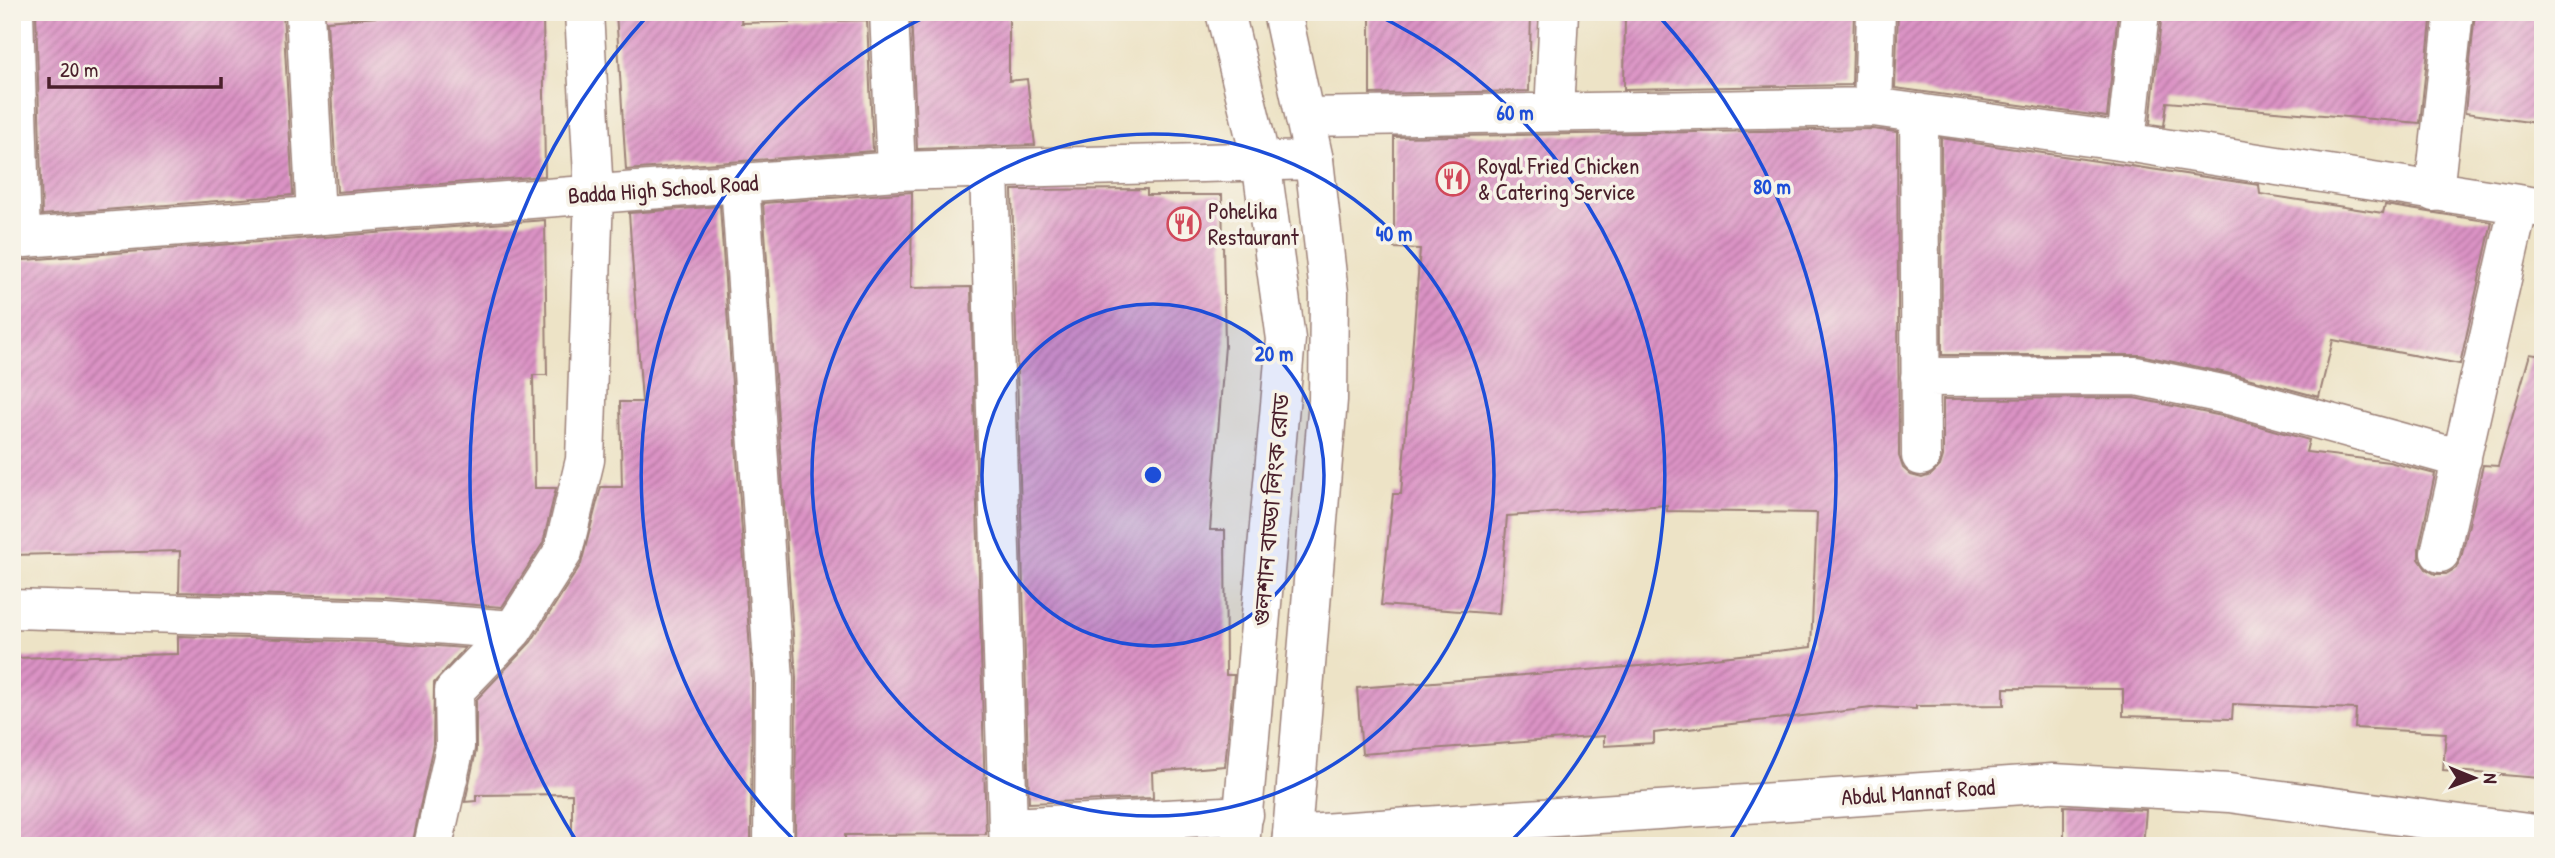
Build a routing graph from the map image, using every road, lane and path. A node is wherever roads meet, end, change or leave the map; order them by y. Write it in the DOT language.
graph roads {
  1 [pos="14,12"];
  2 [pos="305,12"];
  3 [pos="584,12"];
  4 [pos="889,12"];
  5 [pos="1225,12"];
  6 [pos="1282,12"];
  7 [pos="1559,12"];
  8 [pos="1877,12"];
  9 [pos="2140,12"];
  10 [pos="2454,12"];
  11 [pos="1873,107"];
  12 [pos="1554,112"];
  13 [pos="1919,113"];
  14 [pos="1305,117"];
  15 [pos="2126,142"];
  16 [pos="1314,160"];
  17 [pos="1261,161"];
  18 [pos="989,168"];
  19 [pos="896,171"];
  20 [pos="740,183"];
  21 [pos="2434,192"];
  22 [pos="594,194"];
  23 [pos="2531,206"];
  24 [pos="316,216"];
  25 [pos="17,238"];
  26 [pos="1920,377"];
  27 [pos="1921,456"];
  28 [pos="2462,459"];
  29 [pos="2440,553"];
  30 [pos="12,609"];
  31 [pos="513,630"];
  32 [pos="1242,830"];
  33 [pos="2543,835"];
  34 [pos="1009,836"];
  35 [pos="1291,840"];
  36 [pos="433,846"];
  37 [pos="773,846"];
  1 -- 25 [label="street"];
  2 -- 24 [label="street"];
  3 -- 22 [label="street"];
  4 -- 19 [label="street"];
  5 -- 17 [label="street, গুলশান বাড্ডা লিংক রোড"];
  6 -- 14 [label="street, গুলশান বাড্ডা লিংক রোড"];
  7 -- 12 [label="street"];
  8 -- 11 [label="street"];
  9 -- 15 [label="street"];
  10 -- 21 [label="street"];
  11 -- 12 [label="street"];
  11 -- 13 [label="street"];
  12 -- 14 [label="street"];
  13 -- 15 [label="street"];
  13 -- 26 [label="street"];
  14 -- 16 [label="street, গুলশান বাড্ডা লিংক রোড"];
  15 -- 21 [label="street"];
  16 -- 17 [label="street, Badda High School Road"];
  16 -- 35 [label="street, গুলশান বাড্ডা লিংক রোড"];
  17 -- 18 [label="street, Badda High School Road"];
  17 -- 32 [label="street, গুলশান বাড্ডা লিংক রোড"];
  18 -- 19 [label="street, Badda High School Road"];
  18 -- 34 [label="street"];
  19 -- 20 [label="street, Badda High School Road"];
  20 -- 22 [label="street, Badda High School Road"];
  20 -- 37 [label="street"];
  21 -- 23 [label="street"];
  22 -- 24 [label="street, Badda High School Road"];
  22 -- 31 [label="street"];
  23 -- 28 [label="street"];
  24 -- 25 [label="street, Badda High School Road"];
  26 -- 27 [label="street"];
  26 -- 28 [label="street"];
  28 -- 29 [label="street"];
  30 -- 31 [label="street"];
  31 -- 36 [label="street"];
  32 -- 34 [label="street"];
  33 -- 35 [label="street, Abdul Mannaf Road"];
}
